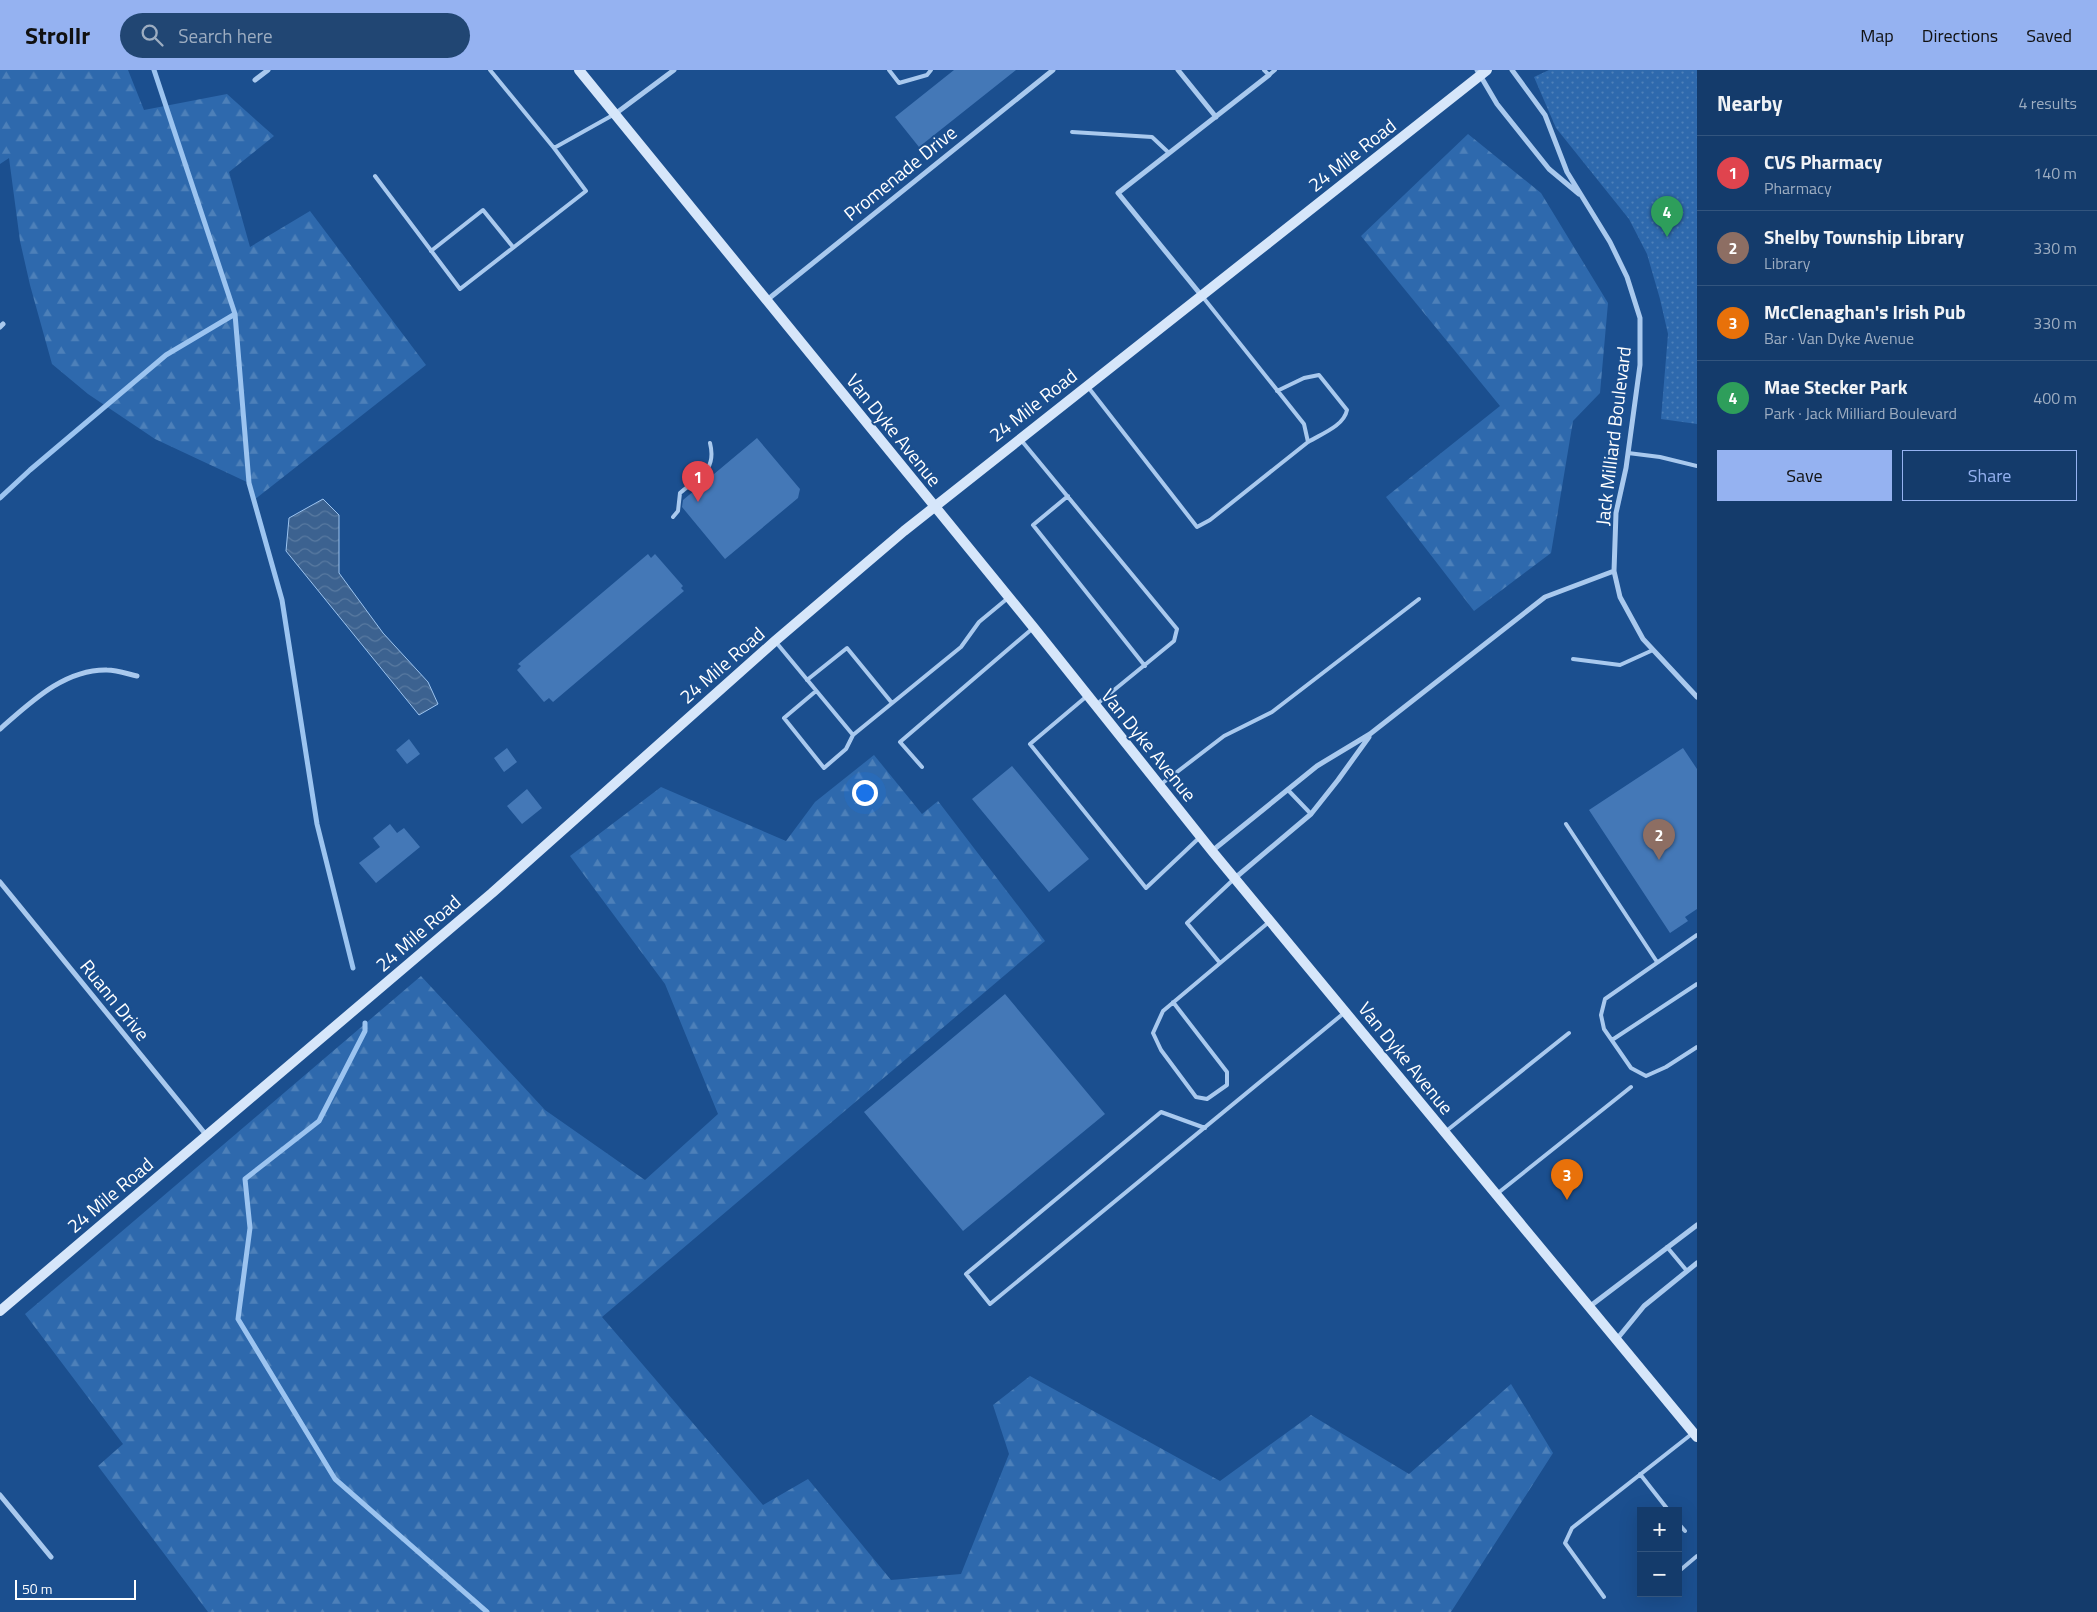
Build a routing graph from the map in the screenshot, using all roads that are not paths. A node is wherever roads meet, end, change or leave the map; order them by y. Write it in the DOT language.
graph roads {
  1 [pos="268,70"];
  2 [pos="490,70"];
  3 [pos="579,70"];
  4 [pos="674,70"];
  5 [pos="889,70"];
  6 [pos="932,70"];
  7 [pos="1053,70"];
  8 [pos="1178,70"];
  9 [pos="1264,70"];
  10 [pos="1275,70"];
  11 [pos="1512,70"];
  12 [pos="1481,72"];
  13 [pos="1269,75"];
  14 [pos="256,80"];
  15 [pos="615,114"];
  16 [pos="1216,117"];
  17 [pos="1072,132"];
  18 [pos="554,148"];
  19 [pos="1169,153"];
  20 [pos="375,176"];
  21 [pos="1583,198"];
  22 [pos="513,248"];
  23 [pos="431,251"];
  24 [pos="1201,295"];
  25 [pos="766,300"];
  26 [pos="1087,385"];
  27 [pos="1277,390"];
  28 [pos="1020,439"];
  29 [pos="1308,442"];
  30 [pos="710,443"];
  31 [pos="1628,453"];
  32 [pos="1697,466"];
  33 [pos="1068,496"];
  34 [pos="934,507"];
  35 [pos="673,517"];
  36 [pos="1614,571"];
  37 [pos="1008,597"];
  38 [pos="1419,599"];
  39 [pos="1034,628"];
  40 [pos="775,642"];
  41 [pos="1653,650"];
  42 [pos="1573,660"];
  43 [pos="1144,666"];
  44 [pos="137,676"];
  45 [pos="807,680"];
  46 [pos="816,691"];
  47 [pos="1087,696"];
  48 [pos="1697,697"];
  49 [pos="892,703"];
  50 [pos="1095,706"];
  51 [pos="0,729"];
  52 [pos="1370,734"];
  53 [pos="853,735"];
  54 [pos="922,767"];
  55 [pos="1160,786"];
  56 [pos="1288,790"];
  57 [pos="1311,814"];
  58 [pos="1566,824"];
  59 [pos="1201,837"];
  60 [pos="1212,851"];
  61 [pos="1235,878"];
  62 [pos="0,882"];
  63 [pos="1270,920"];
  64 [pos="1697,935"];
  65 [pos="1657,962"];
  66 [pos="1220,963"];
  67 [pos="1697,984"];
  68 [pos="1173,1002"];
  69 [pos="1346,1012"];
  70 [pos="1569,1033"];
  71 [pos="1612,1040"];
  72 [pos="1697,1046"];
  73 [pos="1631,1087"];
  74 [pos="1204,1128"];
  75 [pos="1444,1132"];
  76 [pos="208,1136"];
  77 [pos="1496,1194"];
  78 [pos="1697,1225"];
  79 [pos="1668,1247"];
  80 [pos="1697,1263"];
  81 [pos="1687,1271"];
  82 [pos="1589,1306"];
  83 [pos="0,1311"];
  84 [pos="1616,1340"];
  85 [pos="1696,1433"];
  86 [pos="1640,1474"];
  87 [pos="0,1495"];
  88 [pos="1666,1507"];
  89 [pos="1682,1528"];
  90 [pos="1685,1531"];
  91 [pos="1697,1556"];
  92 [pos="51,1557"];
  93 [pos="1682,1569"];
  94 [pos="1604,1597"];
  1 -- 14 [label="street"];
  2 -- 18 [label="lane"];
  3 -- 15 [label="street, Van Dyke Avenue"];
  4 -- 15 [label="street"];
  5 -- 6 [label="lane"];
  7 -- 25 [label="street, Promenade Drive"];
  8 -- 16 [label="street"];
  9 -- 13 [label="lane"];
  10 -- 13 [label="lane"];
  11 -- 21 [label="street, Jack Milliard Boulevard"];
  12 -- 21 [label="street, Jack Milliard Boulevard"];
  12 -- 24 [label="street, 24 Mile Road"];
  13 -- 16 [label="street"];
  15 -- 18 [label="lane"];
  15 -- 25 [label="street, Van Dyke Avenue"];
  16 -- 19 [label="street"];
  17 -- 19 [label="lane"];
  18 -- 22 [label="lane"];
  19 -- 24 [label="street"];
  20 -- 23 [label="lane"];
  21 -- 31 [label="street, Jack Milliard Boulevard"];
  22 -- 23 [label="lane"];
  22 -- 23 [label="lane"];
  24 -- 26 [label="street, 24 Mile Road"];
  24 -- 27 [label="lane"];
  25 -- 34 [label="street, Van Dyke Avenue"];
  26 -- 28 [label="street, 24 Mile Road"];
  26 -- 29 [label="lane"];
  27 -- 29 [label="lane"];
  27 -- 29 [label="lane"];
  28 -- 33 [label="lane"];
  28 -- 34 [label="street, 24 Mile Road"];
  30 -- 35 [label="lane"];
  31 -- 32 [label="lane"];
  31 -- 36 [label="street, Jack Milliard Boulevard"];
  33 -- 43 [label="lane"];
  33 -- 43 [label="lane"];
  34 -- 37 [label="street, Van Dyke Avenue"];
  34 -- 40 [label="street, 24 Mile Road"];
  36 -- 41 [label="street, Jack Milliard Boulevard"];
  36 -- 52 [label="street"];
  37 -- 39 [label="street, Van Dyke Avenue"];
  37 -- 49 [label="lane"];
  38 -- 55 [label="lane"];
  39 -- 47 [label="street, Van Dyke Avenue"];
  39 -- 54 [label="lane"];
  40 -- 45 [label="lane"];
  40 -- 76 [label="street, 24 Mile Road"];
  41 -- 42 [label="lane"];
  41 -- 48 [label="street, Jack Milliard Boulevard"];
  43 -- 50 [label="lane"];
  44 -- 51 [label="street"];
  45 -- 46 [label="lane"];
  45 -- 49 [label="lane"];
  46 -- 53 [label="lane"];
  46 -- 53 [label="lane"];
  47 -- 50 [label="street, Van Dyke Avenue"];
  47 -- 59 [label="lane"];
  49 -- 53 [label="lane"];
  50 -- 55 [label="street, Van Dyke Avenue"];
  52 -- 56 [label="street"];
  52 -- 57 [label="street"];
  55 -- 59 [label="street, Van Dyke Avenue"];
  56 -- 57 [label="lane"];
  56 -- 60 [label="street"];
  57 -- 61 [label="street"];
  58 -- 65 [label="lane"];
  59 -- 60 [label="street, Van Dyke Avenue"];
  60 -- 61 [label="street, Van Dyke Avenue"];
  61 -- 63 [label="street, Van Dyke Avenue"];
  61 -- 66 [label="lane"];
  62 -- 76 [label="street, Ruann Drive"];
  63 -- 66 [label="lane"];
  63 -- 69 [label="street, Van Dyke Avenue"];
  64 -- 65 [label="lane"];
  65 -- 71 [label="lane"];
  66 -- 68 [label="lane"];
  67 -- 71 [label="lane"];
  68 -- 68 [label="lane"];
  69 -- 74 [label="lane"];
  69 -- 75 [label="street, Van Dyke Avenue"];
  70 -- 75 [label="lane"];
  71 -- 72 [label="lane"];
  73 -- 77 [label="lane"];
  74 -- 74 [label="lane"];
  75 -- 77 [label="street, Van Dyke Avenue"];
  76 -- 83 [label="street, 24 Mile Road"];
  77 -- 82 [label="street, Van Dyke Avenue"];
  78 -- 79 [label="street"];
  79 -- 81 [label="lane"];
  79 -- 82 [label="street"];
  80 -- 81 [label="street"];
  81 -- 84 [label="street"];
  82 -- 84 [label="street, Van Dyke Avenue"];
  84 -- 85 [label="street, Van Dyke Avenue"];
  85 -- 86 [label="lane"];
  86 -- 88 [label="lane"];
  86 -- 94 [label="lane"];
  87 -- 92 [label="street"];
  89 -- 90 [label="lane"];
  91 -- 93 [label="lane"];
}
